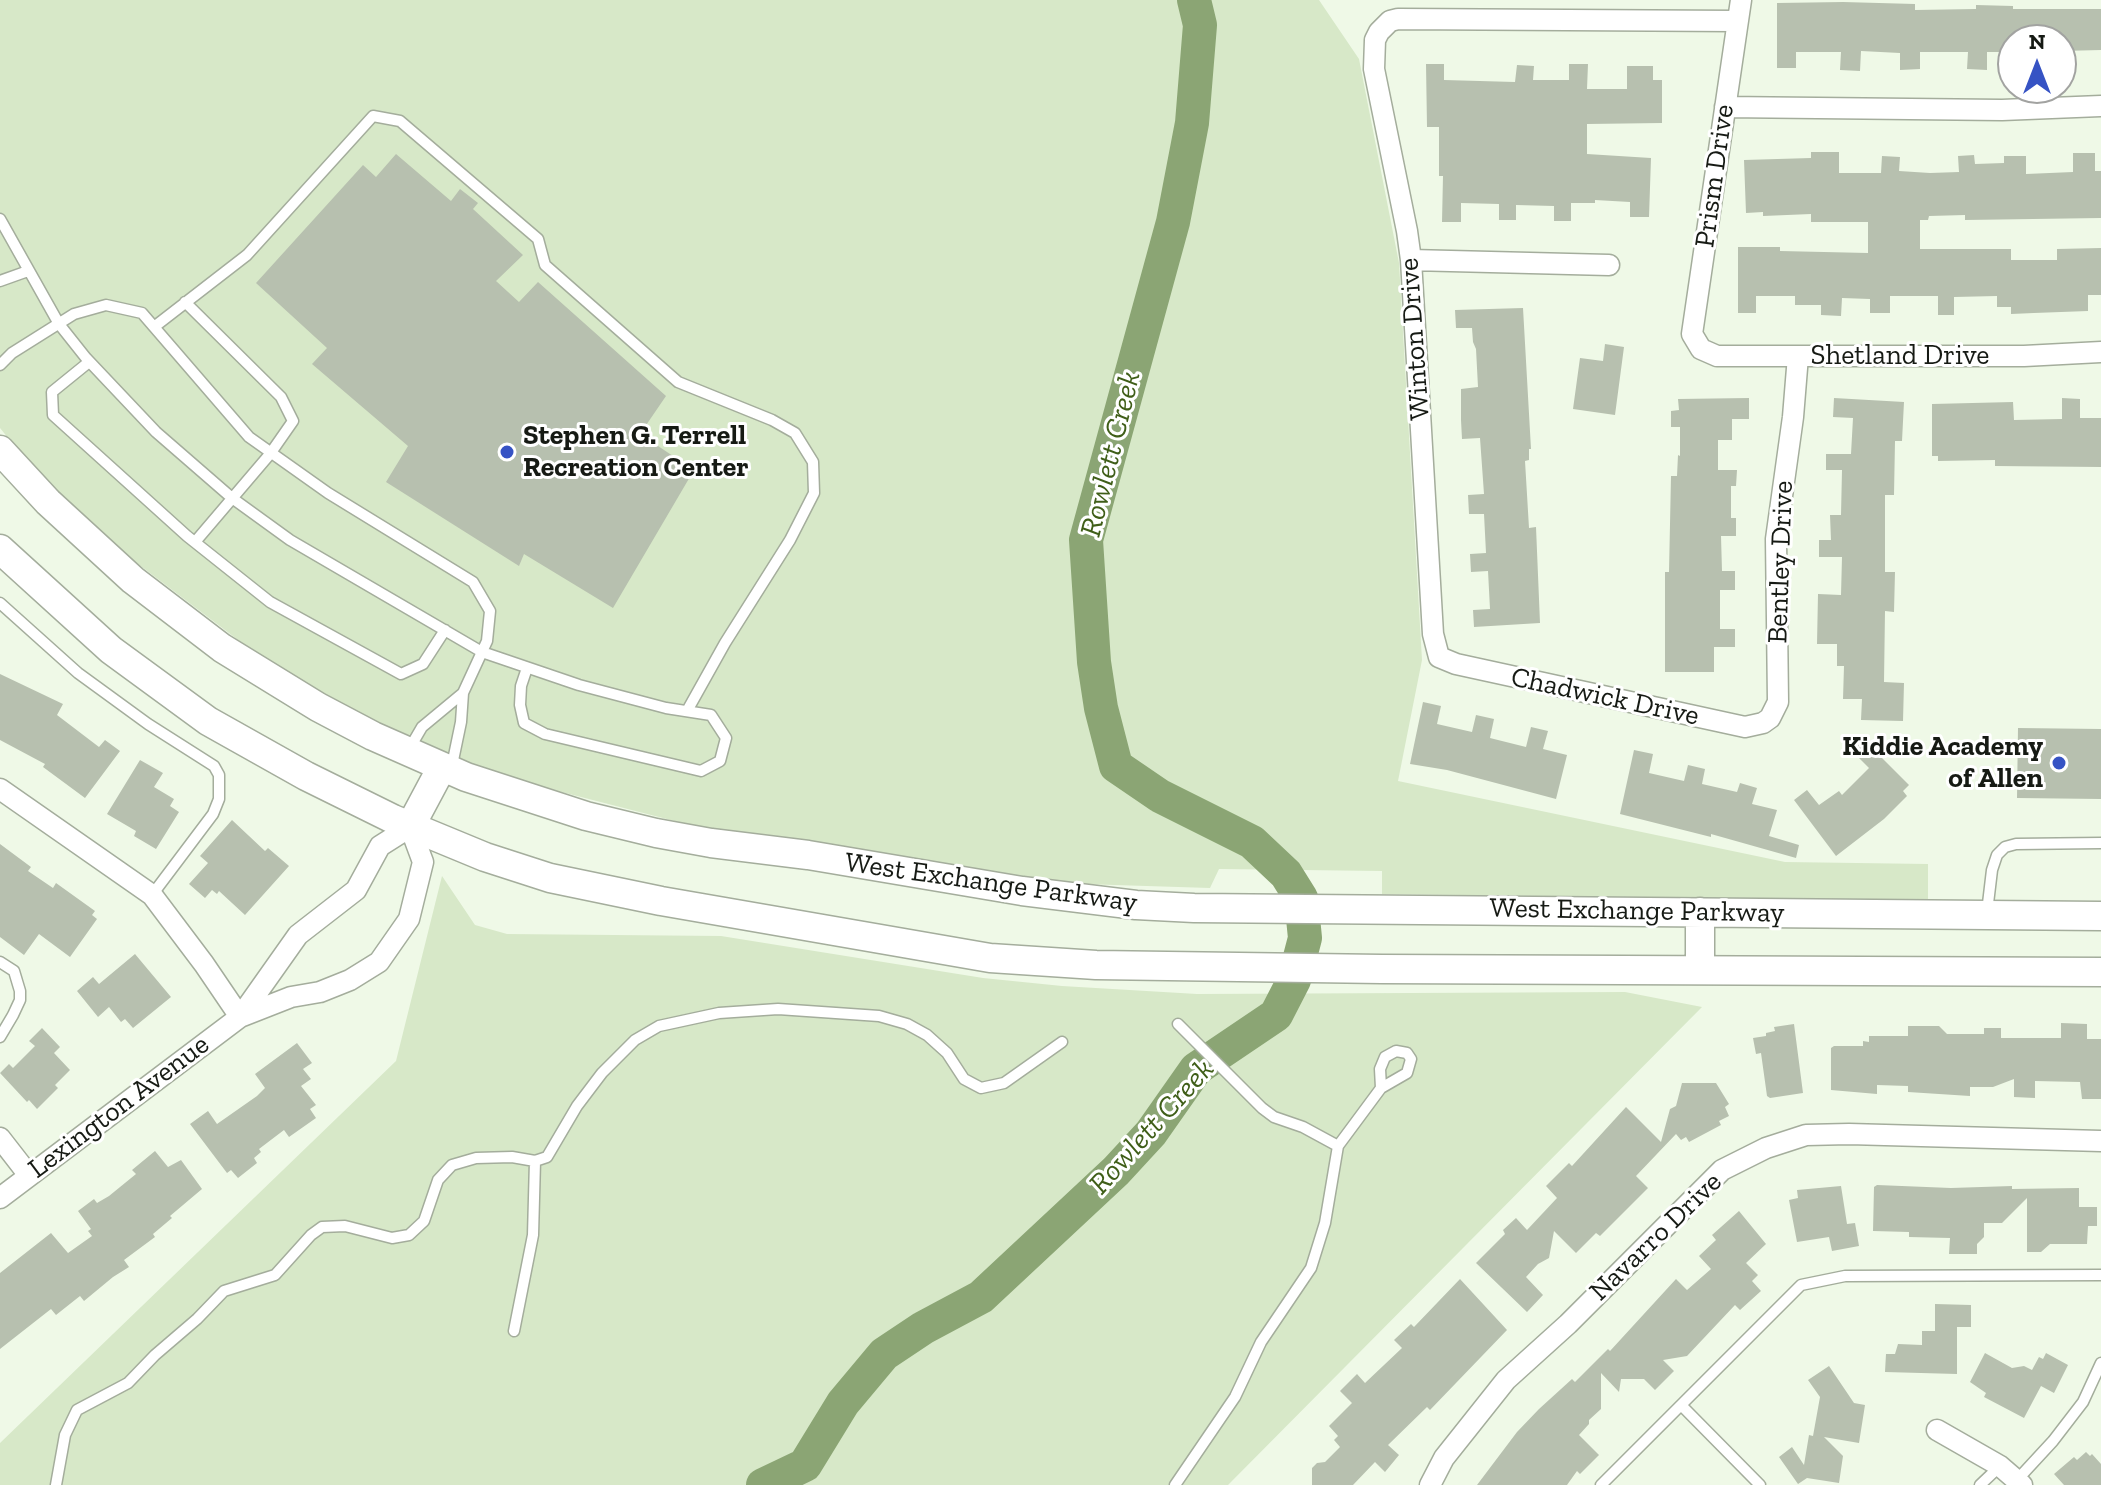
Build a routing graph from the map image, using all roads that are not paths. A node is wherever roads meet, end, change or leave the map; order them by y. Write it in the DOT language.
graph roads {
  1 [pos="1741,0"];
  2 [pos="1736,21"];
  3 [pos="2101,106"];
  4 [pos="1725,107"];
  5 [pos="0,219"];
  6 [pos="1411,260"];
  7 [pos="1609,265"];
  8 [pos="28,271"];
  9 [pos="0,281"];
  10 [pos="185,302"];
  11 [pos="59,324"];
  12 [pos="154,327"];
  13 [pos="1701,349"];
  14 [pos="2101,352"];
  15 [pos="1798,356"];
  16 [pos="89,362"];
  17 [pos="0,365"];
  18 [pos="0,450"];
  19 [pos="270,454"];
  20 [pos="232,498"];
  21 [pos="195,542"];
  22 [pos="0,549"];
  23 [pos="0,603"];
  24 [pos="445,630"];
  25 [pos="482,652"];
  26 [pos="1439,657"];
  27 [pos="527,668"];
  28 [pos="463,693"];
  29 [pos="687,711"];
  30 [pos="1770,718"];
  31 [pos="407,752"];
  32 [pos="446,769"];
  33 [pos="0,789"];
  34 [pos="410,827"];
  35 [pos="2101,843"];
  36 [pos="152,895"];
  37 [pos="1700,912"];
  38 [pos="1986,915"];
  39 [pos="2101,916"];
  40 [pos="0,962"];
  41 [pos="1700,969"];
  42 [pos="2101,972"];
  43 [pos="240,1017"];
  44 [pos="1178,1024"];
  45 [pos="0,1037"];
  46 [pos="1062,1042"];
  47 [pos="1381,1088"];
  48 [pos="0,1138"];
  49 [pos="2101,1141"];
  50 [pos="1338,1146"];
  51 [pos="535,1161"];
  52 [pos="28,1174"];
  53 [pos="0,1198"];
  54 [pos="2101,1275"];
  55 [pos="514,1331"];
  56 [pos="2101,1363"];
  57 [pos="1681,1405"];
  58 [pos="1937,1430"];
  59 [pos="2000,1466"];
  60 [pos="2020,1482"];
  61 [pos="56,1485"];
  62 [pos="1175,1485"];
  63 [pos="1430,1485"];
  64 [pos="1601,1485"];
  65 [pos="1760,1485"];
  66 [pos="1980,1485"];
  1 -- 2 [label="street, Prism Drive"];
  2 -- 4 [label="street, Prism Drive"];
  2 -- 6 [label="street, Winton Drive"];
  3 -- 4 [label="street"];
  4 -- 13 [label="street, Prism Drive"];
  5 -- 8 [label="lane"];
  6 -- 7 [label="street"];
  6 -- 26 [label="street, Winton Drive"];
  8 -- 9 [label="lane"];
  8 -- 11 [label="lane"];
  10 -- 12 [label="lane"];
  10 -- 19 [label="lane"];
  10 -- 29 [label="lane"];
  11 -- 12 [label="lane"];
  11 -- 16 [label="lane"];
  11 -- 17 [label="lane"];
  12 -- 19 [label="lane"];
  13 -- 15 [label="street, Shetland Drive"];
  14 -- 15 [label="street, Shetland Drive"];
  15 -- 30 [label="street, Bentley Drive"];
  16 -- 20 [label="lane"];
  16 -- 21 [label="lane"];
  18 -- 31 [label="main road, West Exchange Parkway"];
  19 -- 20 [label="lane"];
  19 -- 25 [label="lane"];
  20 -- 21 [label="lane"];
  20 -- 24 [label="lane"];
  21 -- 24 [label="lane"];
  22 -- 34 [label="main road, West Exchange Parkway"];
  23 -- 36 [label="lane"];
  24 -- 25 [label="lane"];
  25 -- 27 [label="lane"];
  25 -- 28 [label="lane"];
  26 -- 30 [label="street, Chadwick Drive"];
  27 -- 29 [label="lane"];
  27 -- 29 [label="lane"];
  28 -- 31 [label="lane"];
  28 -- 32 [label="lane"];
  31 -- 32 [label="main road, West Exchange Parkway"];
  32 -- 34 [label="main road"];
  32 -- 37 [label="main road, West Exchange Parkway"];
  33 -- 36 [label="street"];
  34 -- 41 [label="main road, West Exchange Parkway"];
  34 -- 43 [label="street, Lexington Avenue"];
  34 -- 43 [label="street, Lexington Avenue"];
  35 -- 38 [label="lane"];
  36 -- 43 [label="street"];
  37 -- 38 [label="main road, West Exchange Parkway"];
  37 -- 41 [label="main road"];
  38 -- 39 [label="main road, West Exchange Parkway"];
  40 -- 45 [label="lane"];
  41 -- 42 [label="main road, West Exchange Parkway"];
  43 -- 52 [label="street, Lexington Avenue"];
  44 -- 50 [label="lane"];
  46 -- 51 [label="lane"];
  47 -- 50 [label="lane"];
  48 -- 52 [label="street"];
  49 -- 63 [label="street, Navarro Drive"];
  50 -- 62 [label="lane"];
  51 -- 55 [label="lane"];
  51 -- 61 [label="lane"];
  52 -- 53 [label="street, Lexington Avenue"];
  54 -- 57 [label="lane"];
  56 -- 60 [label="lane"];
  57 -- 64 [label="lane"];
  57 -- 65 [label="lane"];
  58 -- 59 [label="street"];
  59 -- 60 [label="street"];
  59 -- 66 [label="lane"];
}
